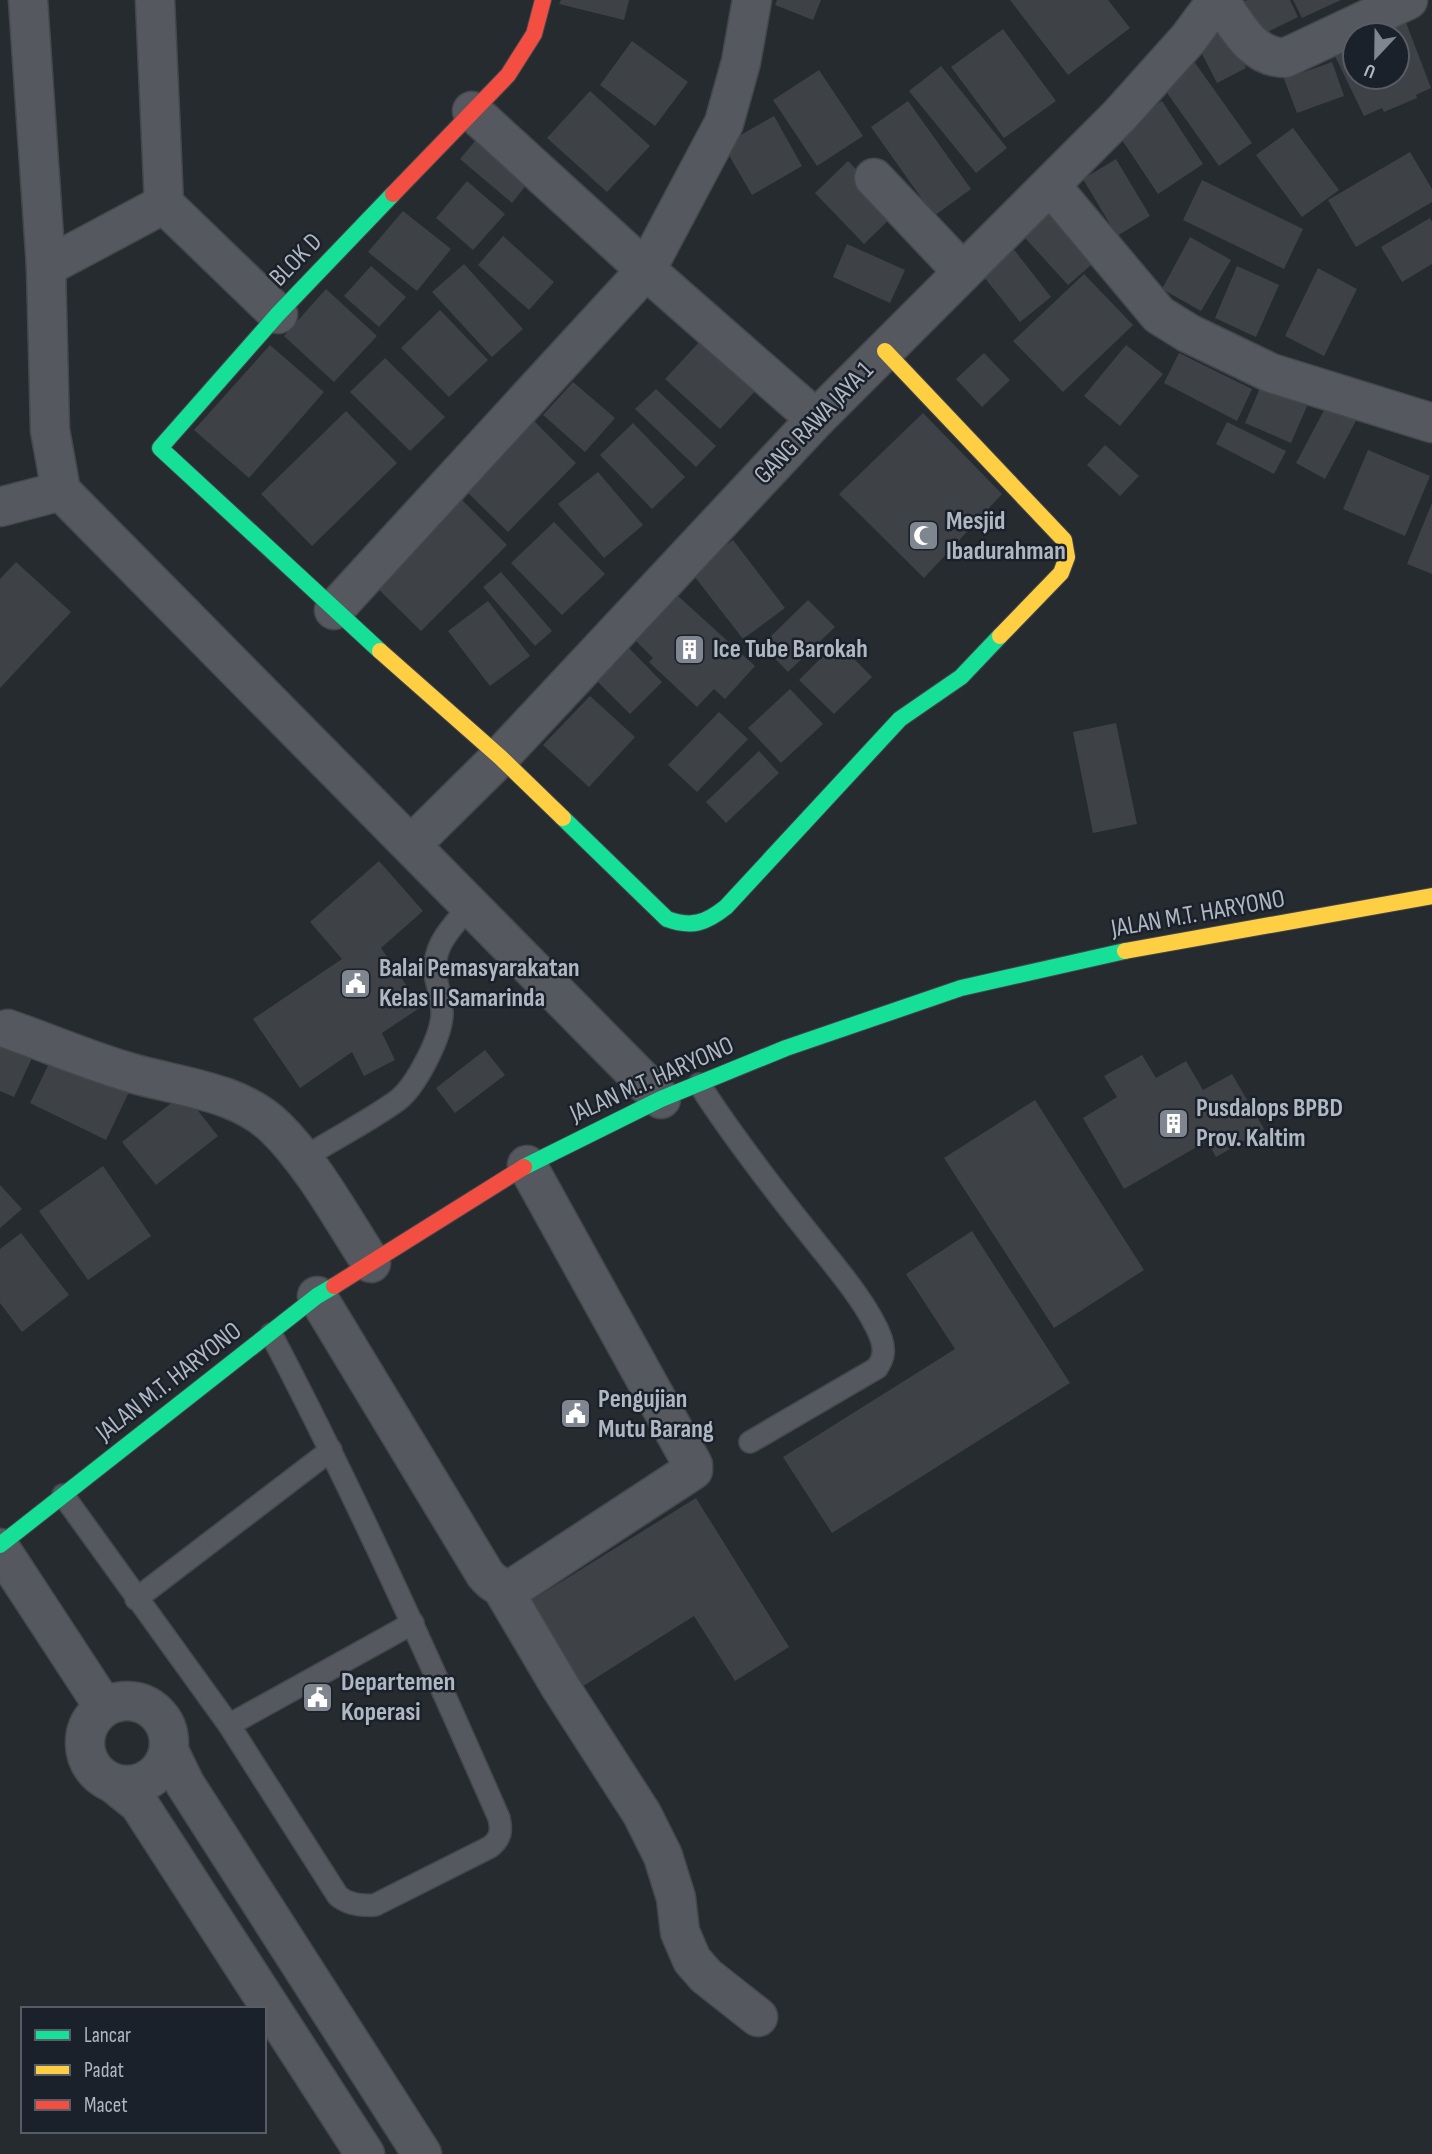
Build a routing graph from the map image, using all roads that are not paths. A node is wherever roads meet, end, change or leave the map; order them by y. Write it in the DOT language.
graph roads {
  1 [pos="28,0"];
  2 [pos="155,0"];
  3 [pos="542,0"];
  4 [pos="752,0"];
  5 [pos="1218,0"];
  6 [pos="1408,0"];
  7 [pos="472,111"];
  8 [pos="874,178"];
  9 [pos="1051,186"];
  10 [pos="164,204"];
  11 [pos="46,267"];
  12 [pos="646,270"];
  13 [pos="962,271"];
  14 [pos="278,314"];
  15 [pos="885,351"];
  16 [pos="816,419"];
  17 [pos="1432,423"];
  18 [pos="61,491"];
  19 [pos="0,507"];
  20 [pos="334,610"];
  21 [pos="499,757"];
  22 [pos="411,845"];
  23 [pos="1432,896"];
  24 [pos="470,906"];
  25 [pos="8,1029"];
  26 [pos="699,1084"];
  27 [pos="661,1099"];
  28 [pos="302,1158"];
  29 [pos="527,1165"];
  30 [pos="371,1263"];
  31 [pos="317,1296"];
  32 [pos="271,1334"];
  33 [pos="750,1443"];
  34 [pos="331,1450"];
  35 [pos="64,1495"];
  36 [pos="0,1547"];
  37 [pos="502,1587"];
  38 [pos="136,1599"];
  39 [pos="414,1623"];
  40 [pos="104,1707"];
  41 [pos="229,1725"];
  42 [pos="169,1751"];
  43 [pos="126,1794"];
  44 [pos="758,2017"];
  45 [pos="365,2154"];
  46 [pos="422,2154"];
  1 -- 11 [label="street"];
  2 -- 10 [label="street"];
  3 -- 7 [label="street, BLOK D"];
  4 -- 12 [label="street"];
  5 -- 6 [label="street"];
  5 -- 9 [label="street, GANG RAWA JAYA 1"];
  7 -- 12 [label="street"];
  7 -- 14 [label="street, BLOK D"];
  8 -- 13 [label="street"];
  9 -- 13 [label="street, GANG RAWA JAYA 1"];
  9 -- 17 [label="street"];
  10 -- 11 [label="street"];
  10 -- 14 [label="street"];
  11 -- 18 [label="street"];
  12 -- 16 [label="street"];
  12 -- 20 [label="street"];
  13 -- 15 [label="street, GANG RAWA JAYA 1"];
  14 -- 20 [label="street, BLOK D"];
  15 -- 16 [label="street, GANG RAWA JAYA 1"];
  15 -- 21 [label="street"];
  16 -- 21 [label="street, GANG RAWA JAYA 1"];
  18 -- 19 [label="street"];
  18 -- 22 [label="street"];
  20 -- 21 [label="street"];
  21 -- 22 [label="street, GANG RAWA JAYA 1"];
  22 -- 24 [label="street"];
  23 -- 26 [label="street, JALAN M.T. HARYONO"];
  24 -- 27 [label="street"];
  24 -- 28 [label="lane"];
  25 -- 28 [label="street"];
  26 -- 27 [label="street, JALAN M.T. HARYONO"];
  26 -- 33 [label="lane"];
  27 -- 29 [label="street, JALAN M.T. HARYONO"];
  28 -- 30 [label="street"];
  29 -- 30 [label="street, JALAN M.T. HARYONO"];
  29 -- 37 [label="street"];
  30 -- 31 [label="street, JALAN M.T. HARYONO"];
  31 -- 32 [label="street, JALAN M.T. HARYONO"];
  31 -- 37 [label="street"];
  32 -- 34 [label="lane"];
  32 -- 35 [label="street, JALAN M.T. HARYONO"];
  34 -- 38 [label="lane"];
  34 -- 39 [label="lane"];
  35 -- 36 [label="street, JALAN M.T. HARYONO"];
  35 -- 38 [label="lane"];
  36 -- 40 [label="street"];
  37 -- 44 [label="street"];
  38 -- 41 [label="lane"];
  39 -- 41 [label="lane"];
  39 -- 41 [label="lane"];
  40 -- 42 [label="street"];
  40 -- 43 [label="street"];
  42 -- 43 [label="street"];
  42 -- 46 [label="street"];
  43 -- 45 [label="street"];
}
